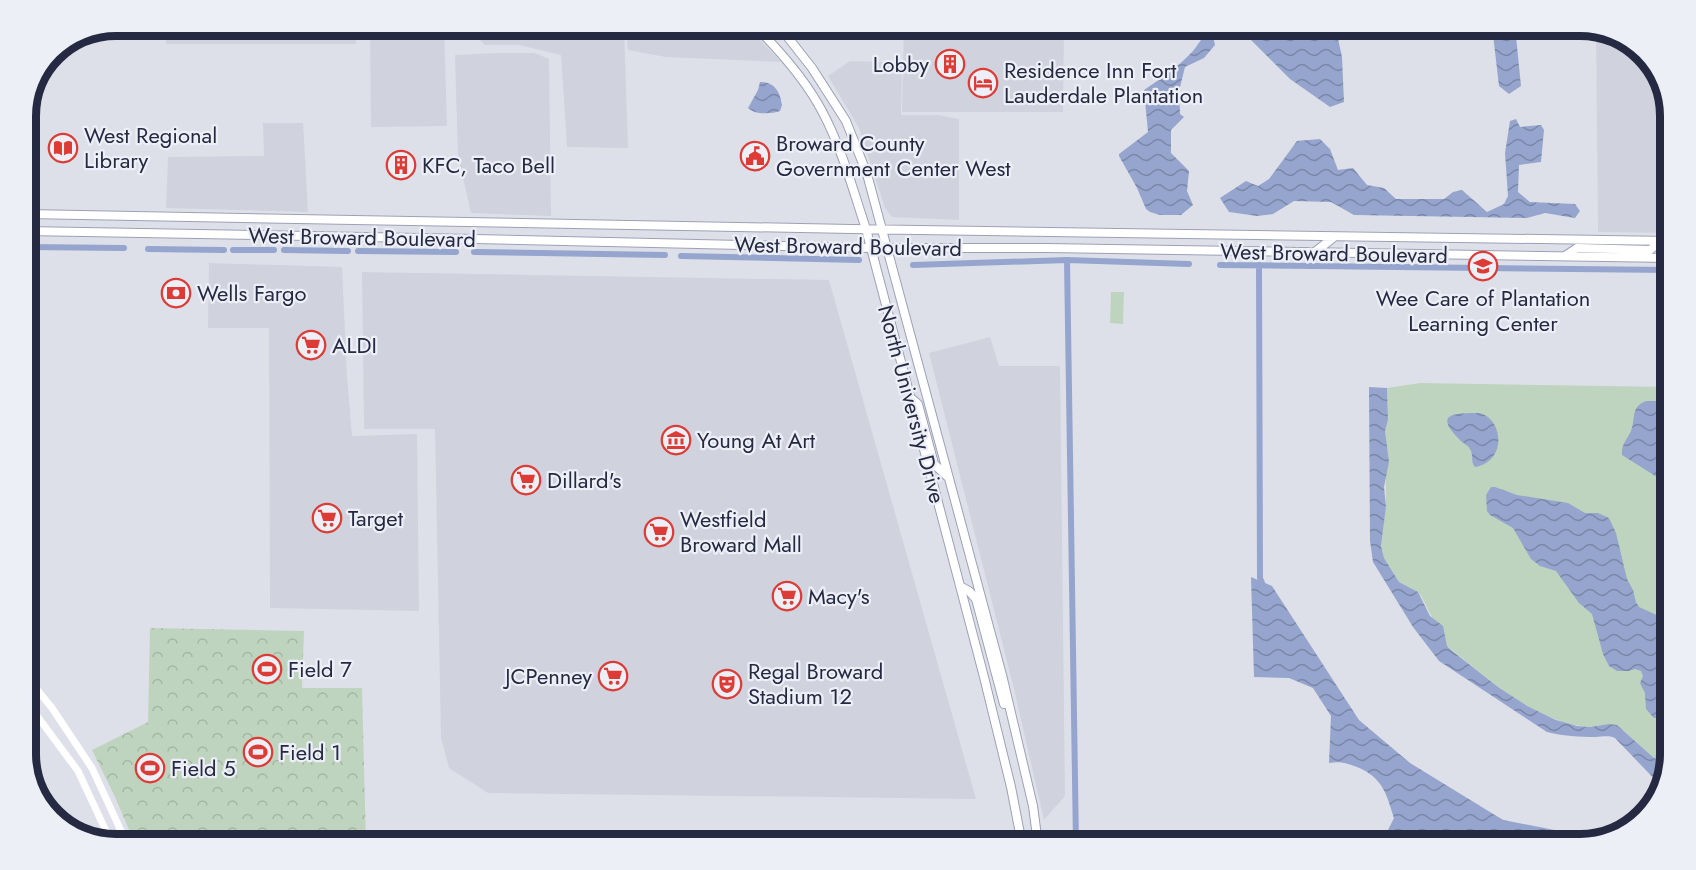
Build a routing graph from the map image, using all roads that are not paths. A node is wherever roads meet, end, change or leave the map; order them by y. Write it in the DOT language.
graph roads {
  1 [pos="765,36"];
  2 [pos="786,36"];
  3 [pos="36,214"];
  4 [pos="866,229"];
  5 [pos="882,230"];
  6 [pos="36,231"];
  7 [pos="1335,236"];
  8 [pos="1660,241"];
  9 [pos="1660,242"];
  10 [pos="871,248"];
  11 [pos="886,248"];
  12 [pos="1315,252"];
  13 [pos="1563,257"];
  14 [pos="1660,258"];
  15 [pos="909,397"];
  16 [pos="949,478"];
  17 [pos="960,586"];
  18 [pos="36,689"];
  19 [pos="36,714"];
  20 [pos="1011,715"];
  21 [pos="99,783"];
  22 [pos="86,789"];
  23 [pos="107,833"];
  24 [pos="122,834"];
  25 [pos="1020,834"];
  26 [pos="1037,834"];
  1 -- 4 [label="main road, North University Drive"];
  2 -- 5 [label="main road, North University Drive"];
  3 -- 4 [label="main road, West Broward Boulevard"];
  4 -- 5 [label="main road, West Broward Boulevard"];
  4 -- 10 [label="main road, North University Drive"];
  5 -- 7 [label="main road, West Broward Boulevard"];
  5 -- 11 [label="main road, North University Drive"];
  6 -- 10 [label="main road, West Broward Boulevard"];
  7 -- 8 [label="main road, West Broward Boulevard"];
  7 -- 12 [label="main road"];
  9 -- 13 [label="main road"];
  10 -- 11 [label="main road, West Broward Boulevard"];
  10 -- 15 [label="main road, North University Drive"];
  11 -- 12 [label="main road, West Broward Boulevard"];
  11 -- 16 [label="main road, North University Drive"];
  12 -- 13 [label="main road, West Broward Boulevard"];
  13 -- 14 [label="main road, West Broward Boulevard"];
  15 -- 16 [label="main road"];
  15 -- 17 [label="main road, North University Drive"];
  16 -- 20 [label="main road, North University Drive"];
  17 -- 20 [label="main road"];
  17 -- 25 [label="main road, North University Drive"];
  18 -- 21 [label="main road"];
  19 -- 22 [label="main road"];
  20 -- 26 [label="main road, North University Drive"];
  21 -- 22 [label="main road"];
  21 -- 24 [label="main road"];
  22 -- 23 [label="main road"];
}
